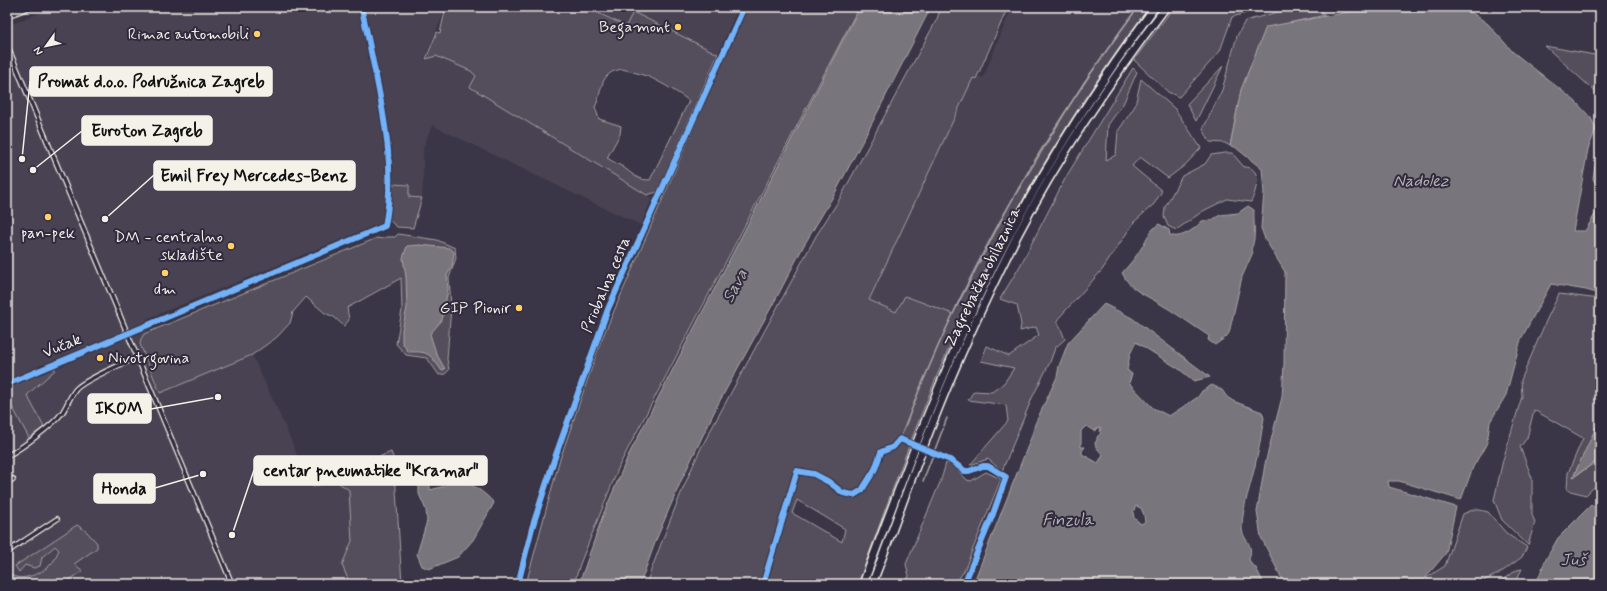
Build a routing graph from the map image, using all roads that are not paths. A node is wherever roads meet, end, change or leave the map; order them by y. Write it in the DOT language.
graph roads {
  1 [pos="10,7"];
  2 [pos="28,7"];
  3 [pos="361,7"];
  4 [pos="744,7"];
  5 [pos="1154,7"];
  6 [pos="1166,7"];
  7 [pos="7,8"];
  8 [pos="8,17"];
  9 [pos="7,45"];
  10 [pos="128,333"];
  11 [pos="138,356"];
  12 [pos="7,384"];
  13 [pos="7,456"];
  14 [pos="13,479"];
  15 [pos="7,483"];
  16 [pos="57,519"];
  17 [pos="7,552"];
  18 [pos="232,584"];
  19 [pos="518,584"];
  20 [pos="863,584"];
  21 [pos="872,584"];
  1 -- 7 [label="main road"];
  2 -- 8 [label="main road"];
  3 -- 10 [label="street, Vučak"];
  4 -- 19 [label="street, Priobalna cesta"];
  5 -- 20 [label="highway, Zagrebačka obilaznica"];
  6 -- 21 [label="highway, Zagrebačka obilaznica"];
  9 -- 10 [label="street"];
  10 -- 11 [label="street"];
  10 -- 12 [label="street, Vučak"];
  11 -- 13 [label="street"];
  11 -- 18 [label="street"];
  14 -- 15 [label="street"];
  16 -- 17 [label="street"];
}
